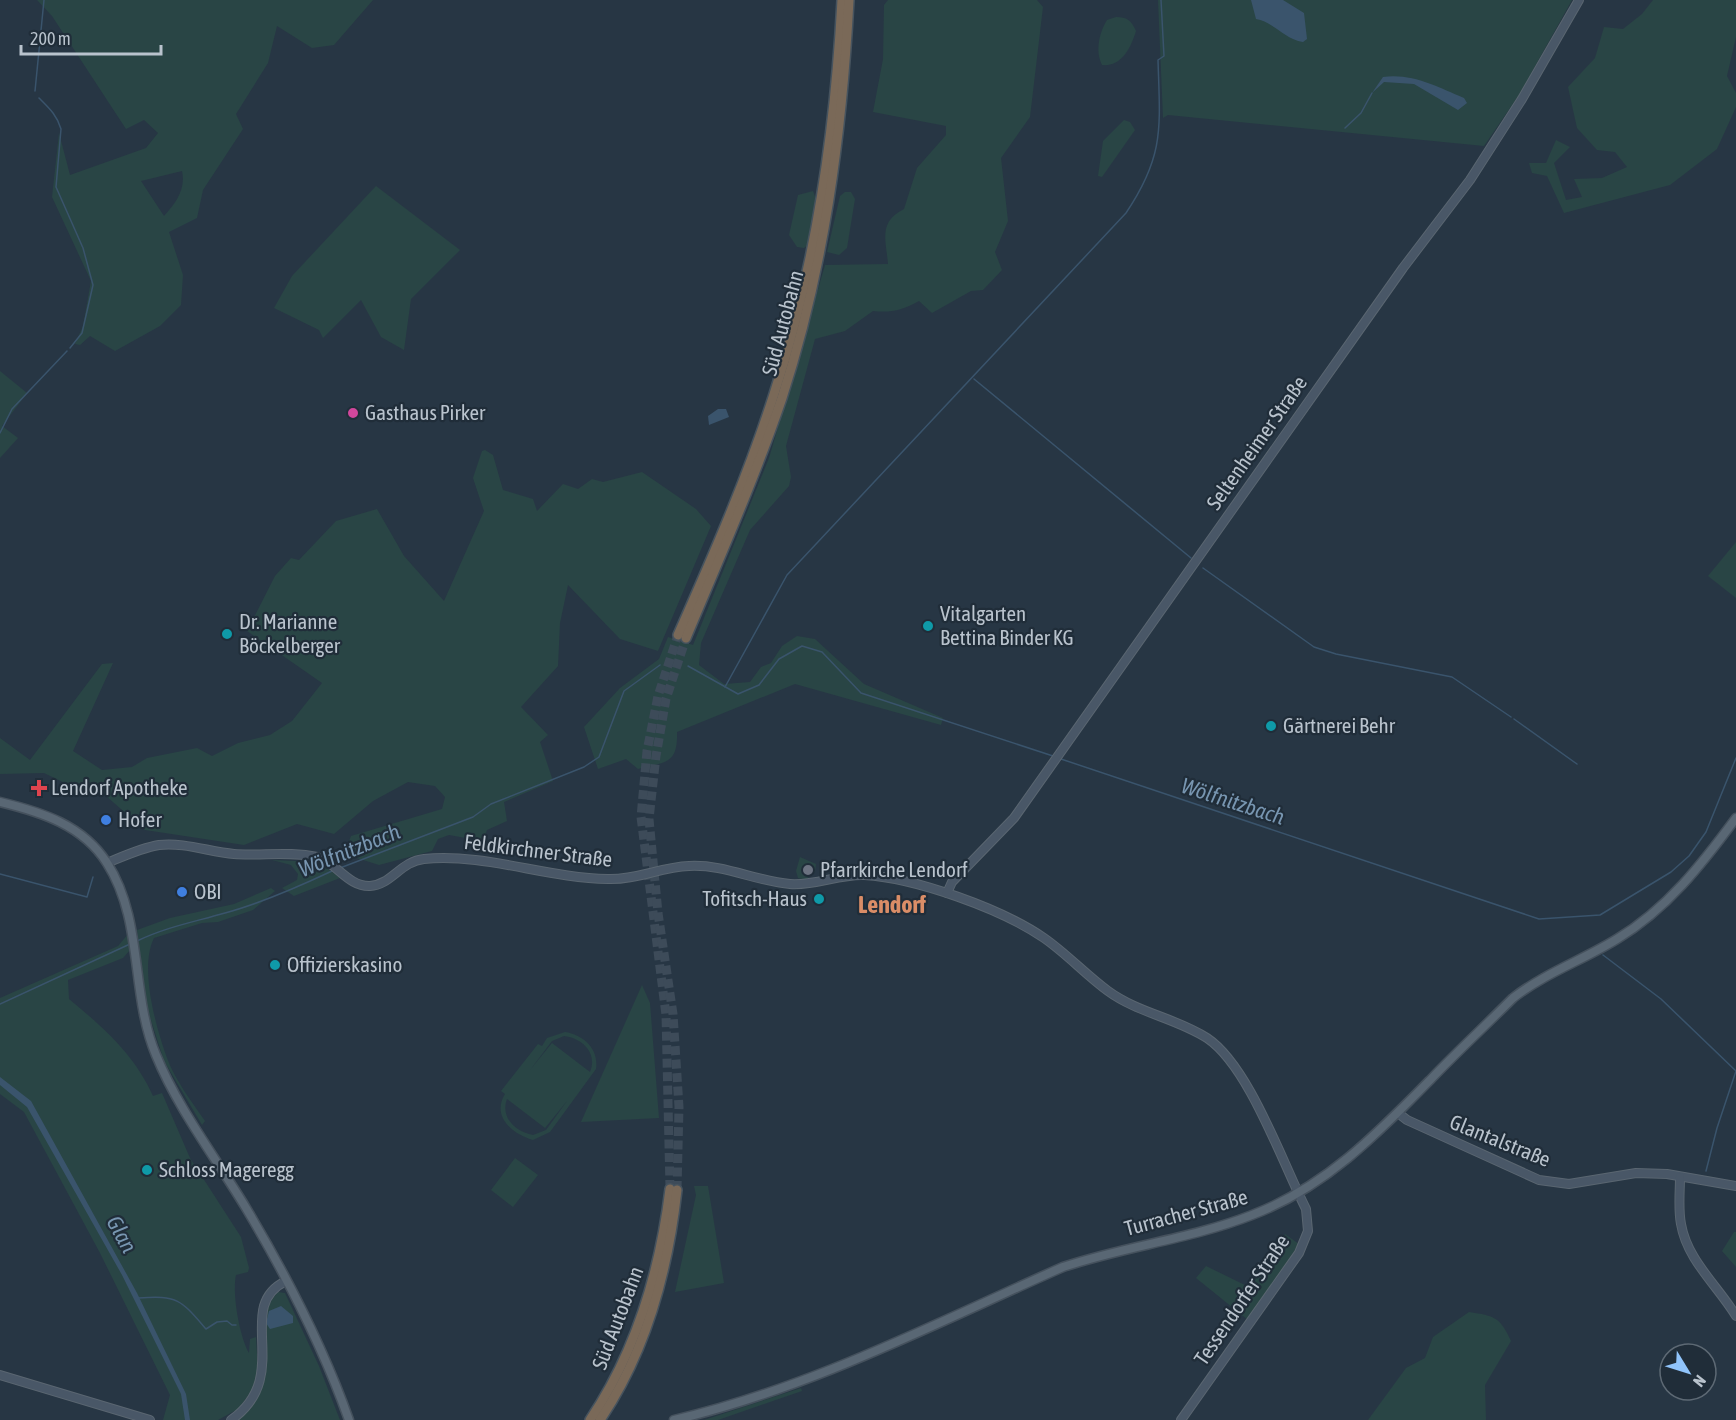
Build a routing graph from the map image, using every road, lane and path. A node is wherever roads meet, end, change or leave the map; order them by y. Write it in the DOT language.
graph roads {
  1 [pos="842,0"];
  2 [pos="849,0"];
  3 [pos="1579,0"];
  4 [pos="0,802"];
  5 [pos="1736,818"];
  6 [pos="107,863"];
  7 [pos="947,894"];
  8 [pos="1398,1113"];
  9 [pos="1680,1177"];
  10 [pos="1736,1185"];
  11 [pos="1298,1193"];
  12 [pos="286,1281"];
  13 [pos="1736,1316"];
  14 [pos="0,1376"];
  15 [pos="150,1420"];
  16 [pos="231,1420"];
  17 [pos="349,1420"];
  18 [pos="590,1420"];
  19 [pos="600,1420"];
  20 [pos="674,1420"];
  21 [pos="1181,1420"];
  1 -- 2 [label="highway, Süd Autobahn"];
  3 -- 7 [label="main road, Seltenheimer Straße"];
  4 -- 6 [label="main road"];
  5 -- 8 [label="main road, Turracher Straße"];
  6 -- 7 [label="main road, Feldkirchner Straße"];
  6 -- 12 [label="main road"];
  7 -- 11 [label="main road, Feldkirchner Straße"];
  8 -- 9 [label="main road, Glantalstraße"];
  8 -- 11 [label="main road, Turracher Straße"];
  9 -- 10 [label="main road, Glantalstraße"];
  9 -- 13 [label="main road"];
  11 -- 20 [label="main road, Turracher Straße"];
  11 -- 21 [label="main road, Tessendorfer Straße"];
  12 -- 16 [label="main road"];
  12 -- 17 [label="main road"];
  14 -- 15 [label="main road"];
  18 -- 19 [label="highway, Süd Autobahn"];
}
